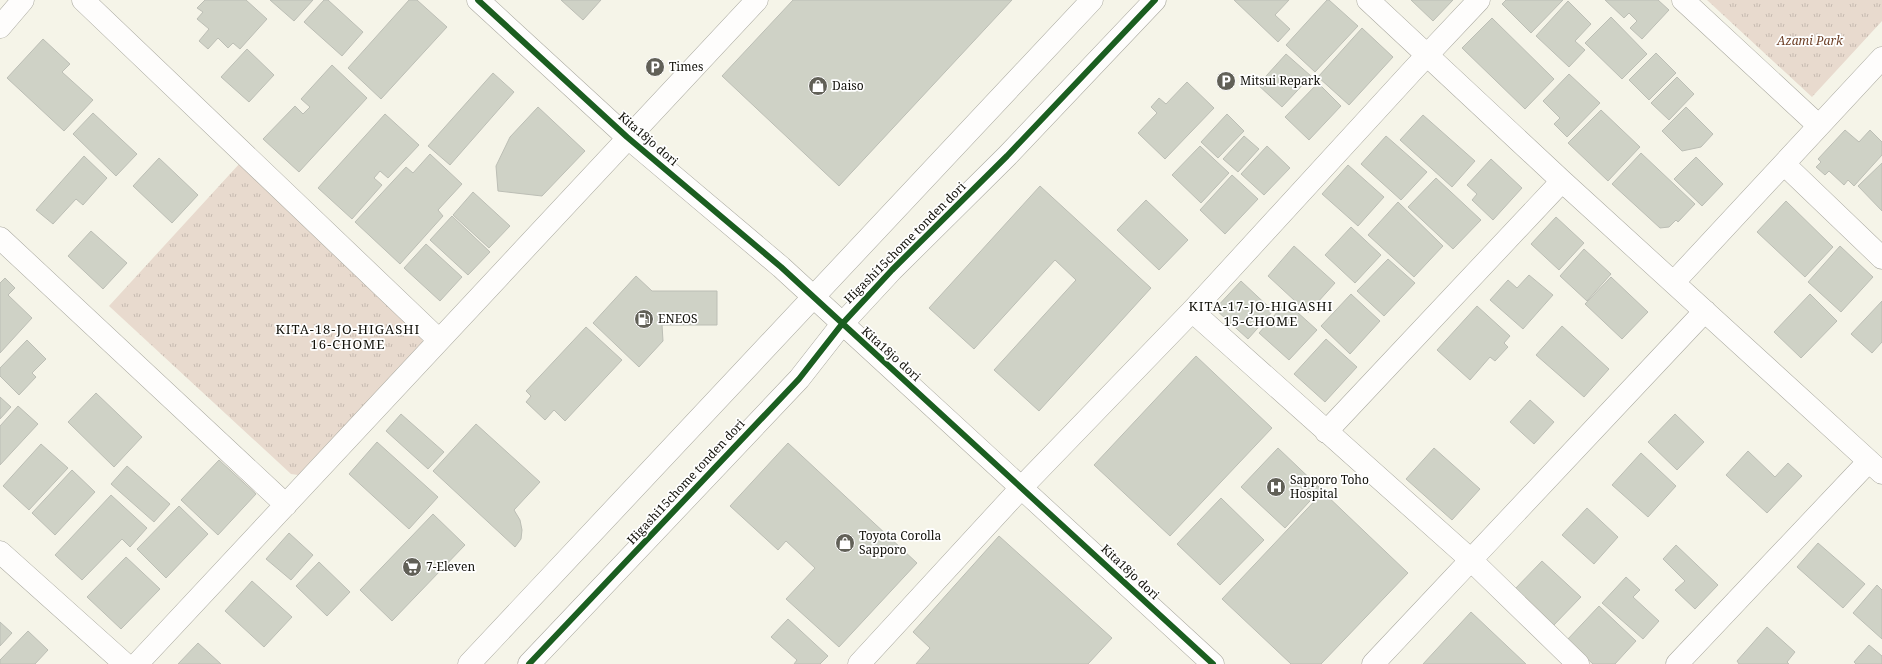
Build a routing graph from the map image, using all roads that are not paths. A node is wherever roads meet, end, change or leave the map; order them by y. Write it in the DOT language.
graph roads {
  1 [pos="23,0"];
  2 [pos="84,0"];
  3 [pos="478,0"];
  4 [pos="757,0"];
  5 [pos="1092,0"];
  6 [pos="1155,0"];
  7 [pos="1368,0"];
  8 [pos="1479,0"];
  9 [pos="1683,0"];
  10 [pos="0,27"];
  11 [pos="1426,55"];
  12 [pos="1882,58"];
  13 [pos="1819,126"];
  14 [pos="628,137"];
  15 [pos="1784,164"];
  16 [pos="1562,181"];
  17 [pos="0,238"];
  18 [pos="1882,258"];
  19 [pos="1674,282"];
  20 [pos="812,297"];
  21 [pos="1192,311"];
  22 [pos="1705,311"];
  23 [pos="842,324"];
  24 [pos="440,340"];
  25 [pos="1326,432"];
  26 [pos="1876,467"];
  27 [pos="1021,488"];
  28 [pos="286,505"];
  29 [pos="0,552"];
  30 [pos="1471,560"];
  31 [pos="871,660"];
  32 [pos="125,664"];
  33 [pos="137,664"];
  34 [pos="469,664"];
  35 [pos="528,664"];
  36 [pos="1213,664"];
  37 [pos="1373,664"];
  38 [pos="1578,664"];
  39 [pos="1677,664"];
  1 -- 10 [label="street"];
  2 -- 24 [label="street"];
  3 -- 14 [label="street, Kita18jo dori"];
  4 -- 14 [label="street"];
  5 -- 20 [label="street"];
  6 -- 23 [label="street, Higashi15chome tonden dori"];
  7 -- 11 [label="street"];
  8 -- 11 [label="street"];
  9 -- 13 [label="street"];
  11 -- 16 [label="street"];
  11 -- 21 [label="street"];
  12 -- 13 [label="street"];
  13 -- 15 [label="street"];
  14 -- 20 [label="street, Kita18jo dori"];
  14 -- 24 [label="street"];
  15 -- 18 [label="street"];
  15 -- 19 [label="street"];
  16 -- 19 [label="street"];
  16 -- 25 [label="street"];
  17 -- 28 [label="street"];
  19 -- 22 [label="street"];
  20 -- 23 [label="street, Kita18jo dori"];
  20 -- 34 [label="street"];
  21 -- 25 [label="street"];
  21 -- 27 [label="street"];
  22 -- 26 [label="street"];
  22 -- 30 [label="street"];
  23 -- 27 [label="street, Kita18jo dori"];
  23 -- 35 [label="street, Higashi15chome tonden dori"];
  24 -- 28 [label="street"];
  25 -- 30 [label="street"];
  26 -- 39 [label="street"];
  27 -- 31 [label="street"];
  27 -- 36 [label="street, Kita18jo dori"];
  28 -- 33 [label="street"];
  29 -- 32 [label="street"];
  30 -- 37 [label="street"];
  30 -- 38 [label="street"];
}
